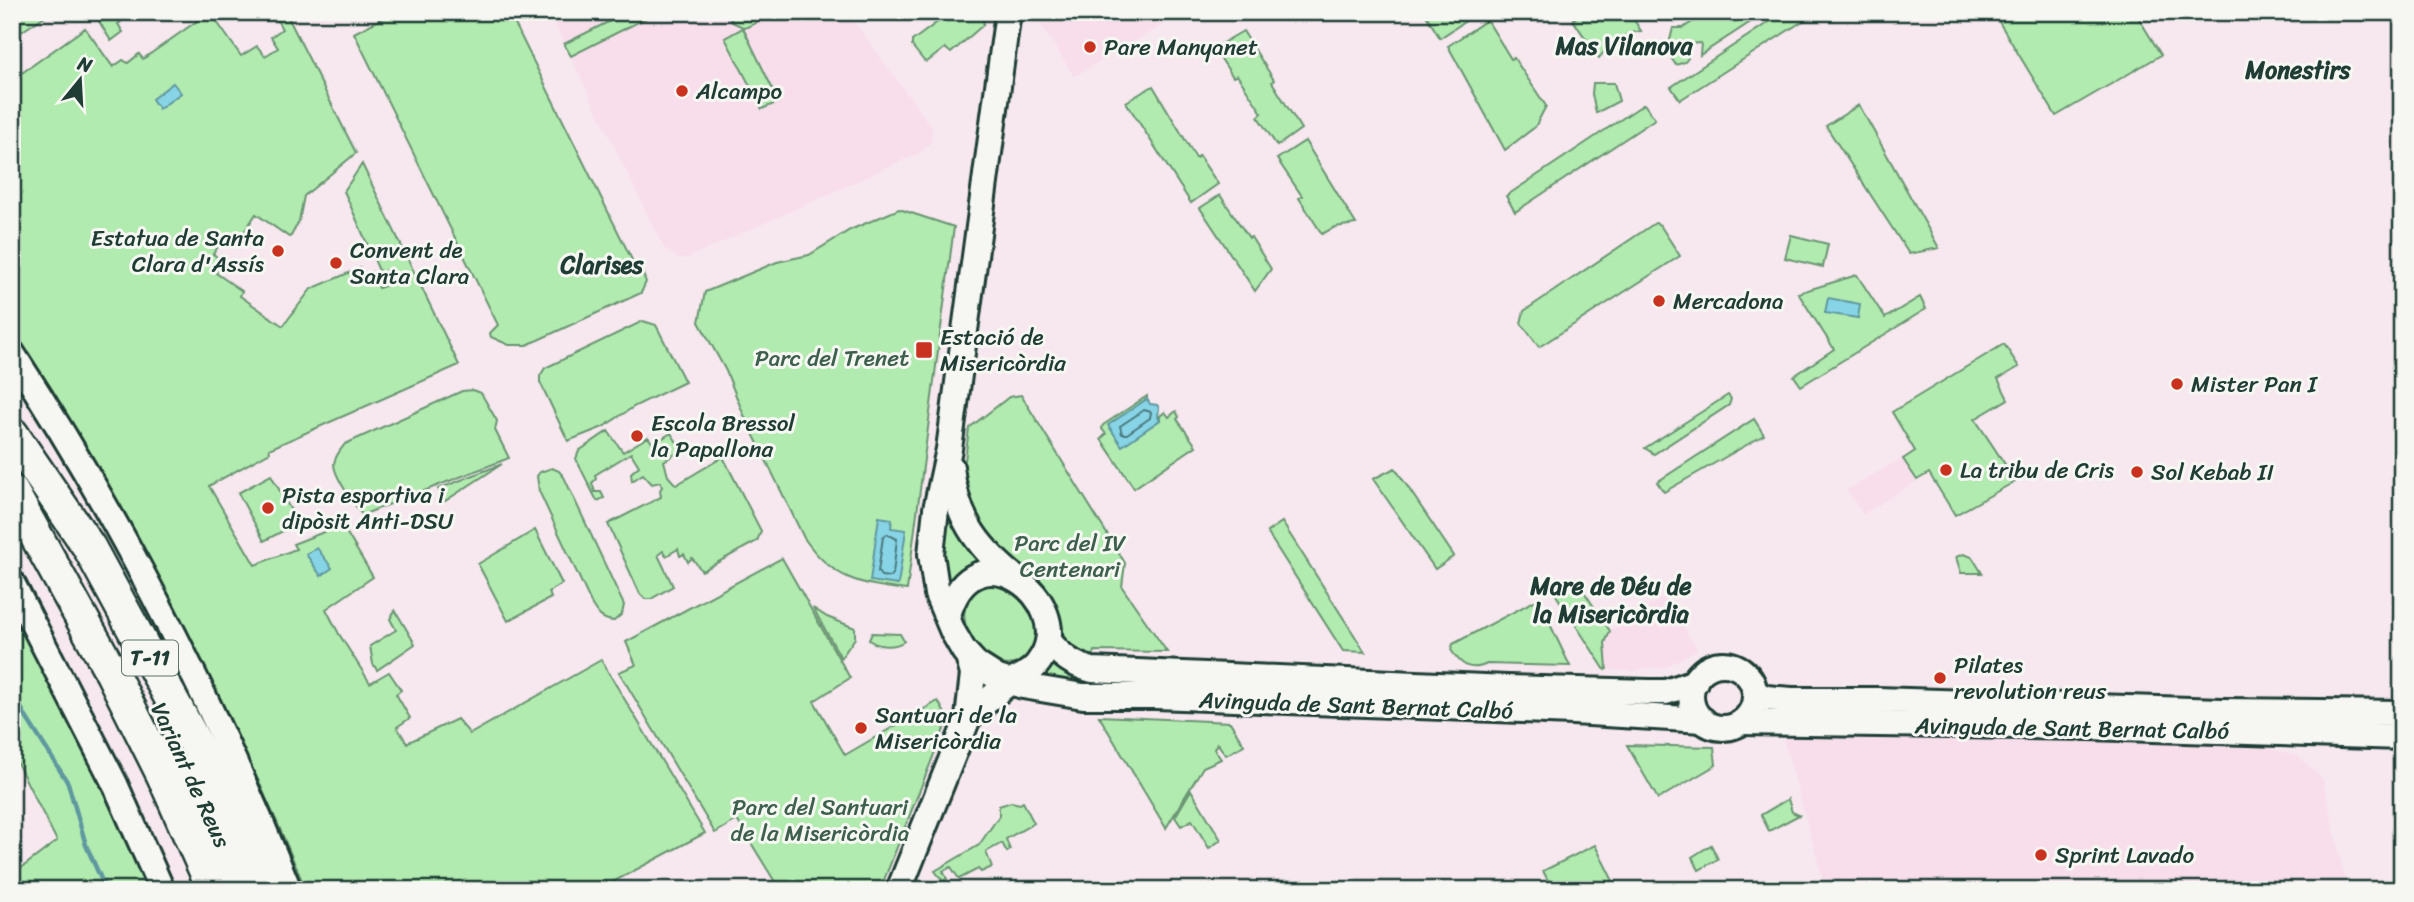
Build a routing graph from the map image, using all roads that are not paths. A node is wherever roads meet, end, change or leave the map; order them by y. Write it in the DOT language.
graph roads {
  1 [pos="1008,12"];
  2 [pos="12,353"];
  3 [pos="12,434"];
  4 [pos="12,443"];
  5 [pos="949,449"];
  6 [pos="12,492"];
  7 [pos="57,570"];
  8 [pos="1015,577"];
  9 [pos="12,583"];
  10 [pos="947,615"];
  11 [pos="1049,641"];
  12 [pos="968,656"];
  13 [pos="1011,682"];
  14 [pos="1695,682"];
  15 [pos="1755,693"];
  16 [pos="2402,713"];
  17 [pos="968,718"];
  18 [pos="1703,720"];
  19 [pos="1742,722"];
  20 [pos="2402,737"];
  21 [pos="162,890"];
  22 [pos="195,890"];
  23 [pos="214,890"];
  24 [pos="243,890"];
  25 [pos="275,890"];
  26 [pos="289,890"];
  27 [pos="898,890"];
  1 -- 5 [label="main road"];
  2 -- 26 [label="main road"];
  3 -- 25 [label="highway, T-11"];
  4 -- 24 [label="highway, Variant de Reus / T-11"];
  5 -- 8 [label="main road"];
  5 -- 10 [label="main road"];
  6 -- 7 [label="highway, Variant de Reus / T-11"];
  7 -- 22 [label="highway"];
  7 -- 23 [label="highway, Variant de Reus / T-11"];
  8 -- 10 [label="main road"];
  8 -- 11 [label="main road"];
  9 -- 21 [label="main road"];
  10 -- 12 [label="main road"];
  11 -- 13 [label="main road"];
  11 -- 14 [label="main road, Avinguda de Sant Bernat Calbó"];
  12 -- 13 [label="main road"];
  12 -- 17 [label="main road"];
  13 -- 17 [label="main road"];
  13 -- 18 [label="main road, Avinguda de Sant Bernat Calbó"];
  14 -- 15 [label="main road"];
  14 -- 18 [label="main road"];
  15 -- 16 [label="main road, Avinguda de Sant Bernat Calbó"];
  15 -- 19 [label="main road"];
  17 -- 27 [label="main road"];
  18 -- 19 [label="main road"];
  19 -- 20 [label="main road, Avinguda de Sant Bernat Calbó"];
}
